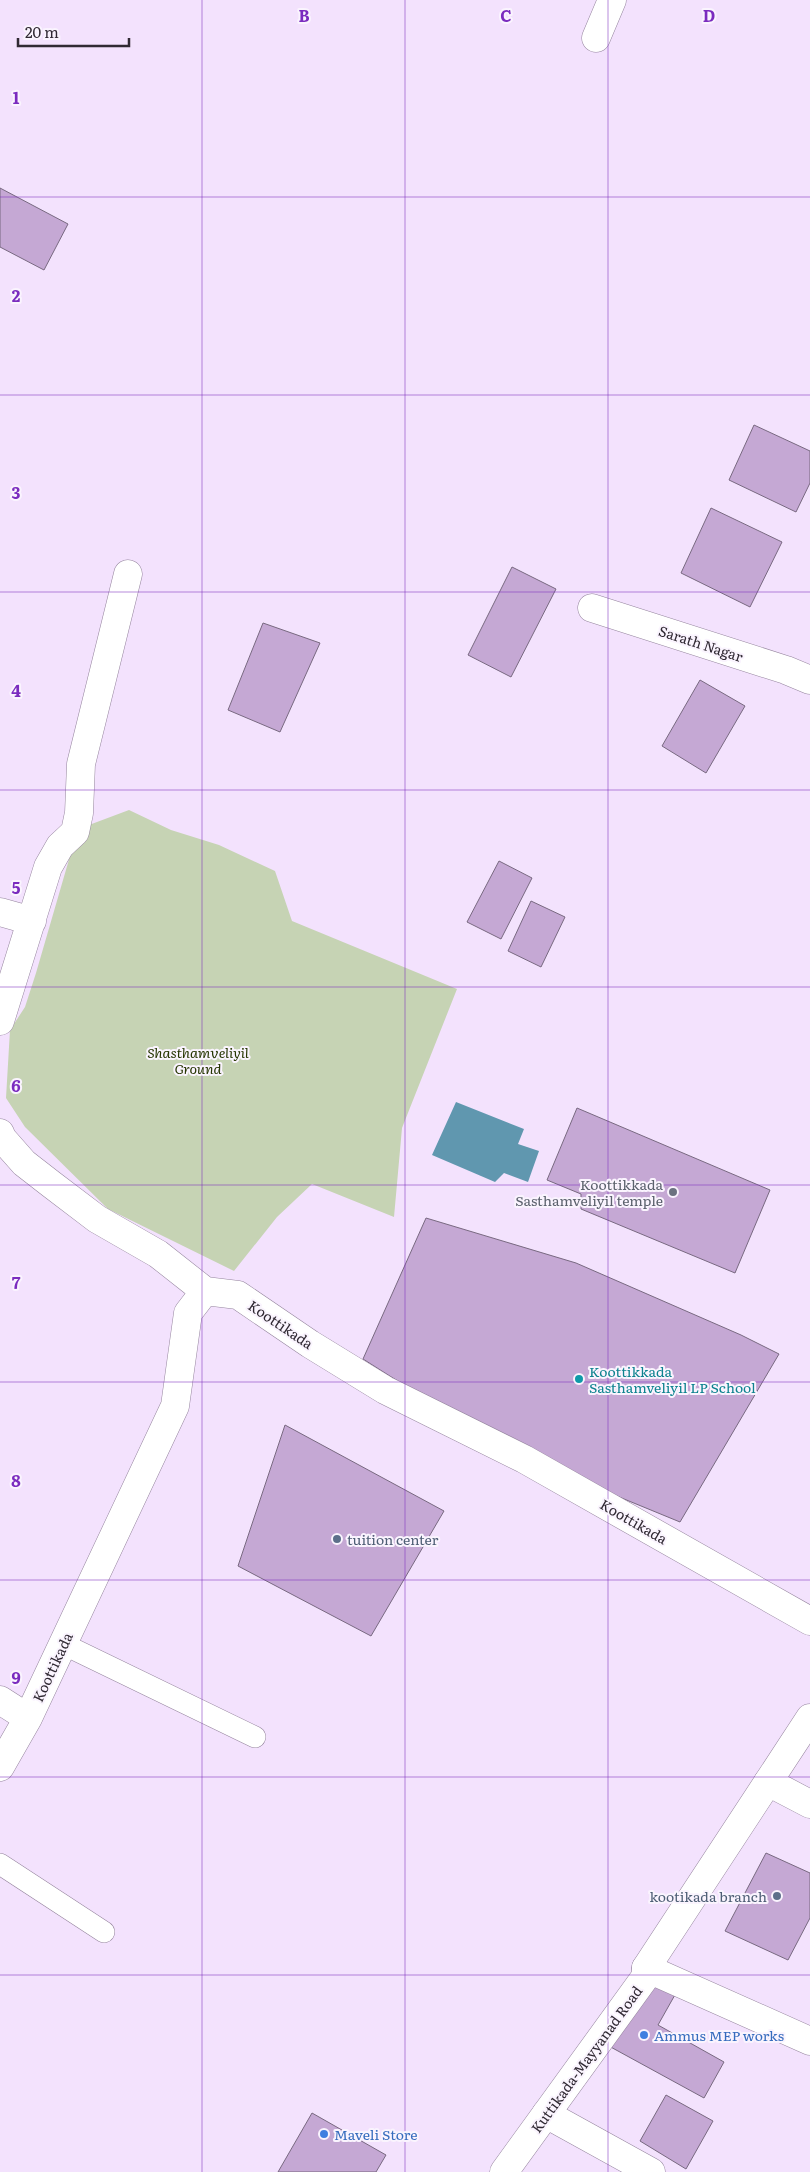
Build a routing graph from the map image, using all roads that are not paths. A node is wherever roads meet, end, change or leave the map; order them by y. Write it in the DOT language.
graph roads {
  1 [pos="612,0"];
  2 [pos="596,38"];
  3 [pos="128,574"];
  4 [pos="592,608"];
  5 [pos="810,680"];
  6 [pos="0,912"];
  7 [pos="32,922"];
  8 [pos="0,1021"];
  9 [pos="0,1133"];
  10 [pos="205,1291"];
  11 [pos="810,1621"];
  12 [pos="63,1644"];
  13 [pos="0,1700"];
  14 [pos="28,1718"];
  15 [pos="810,1718"];
  16 [pos="255,1737"];
  17 [pos="0,1766"];
  18 [pos="768,1782"];
  19 [pos="810,1804"];
  20 [pos="0,1864"];
  21 [pos="104,1932"];
  22 [pos="646,1968"];
  23 [pos="810,2041"];
  24 [pos="546,2114"];
  25 [pos="504,2172"];
  26 [pos="652,2172"];
  1 -- 2 [label="street"];
  3 -- 7 [label="street"];
  4 -- 5 [label="street, Sarath Nagar"];
  6 -- 7 [label="street"];
  7 -- 8 [label="street"];
  9 -- 10 [label="street"];
  10 -- 11 [label="street, Koottikada"];
  10 -- 12 [label="street, Koottikada"];
  12 -- 14 [label="street, Koottikada"];
  12 -- 16 [label="lane"];
  13 -- 14 [label="street"];
  14 -- 17 [label="street, Koottikada"];
  15 -- 18 [label="street, Kuttikada-Mayyanad Road"];
  18 -- 19 [label="street"];
  18 -- 22 [label="street, Kuttikada-Mayyanad Road"];
  20 -- 21 [label="lane"];
  22 -- 23 [label="street"];
  22 -- 24 [label="street, Kuttikada-Mayyanad Road"];
  24 -- 25 [label="street, Kuttikada-Mayyanad Road"];
  24 -- 26 [label="street"];
}
